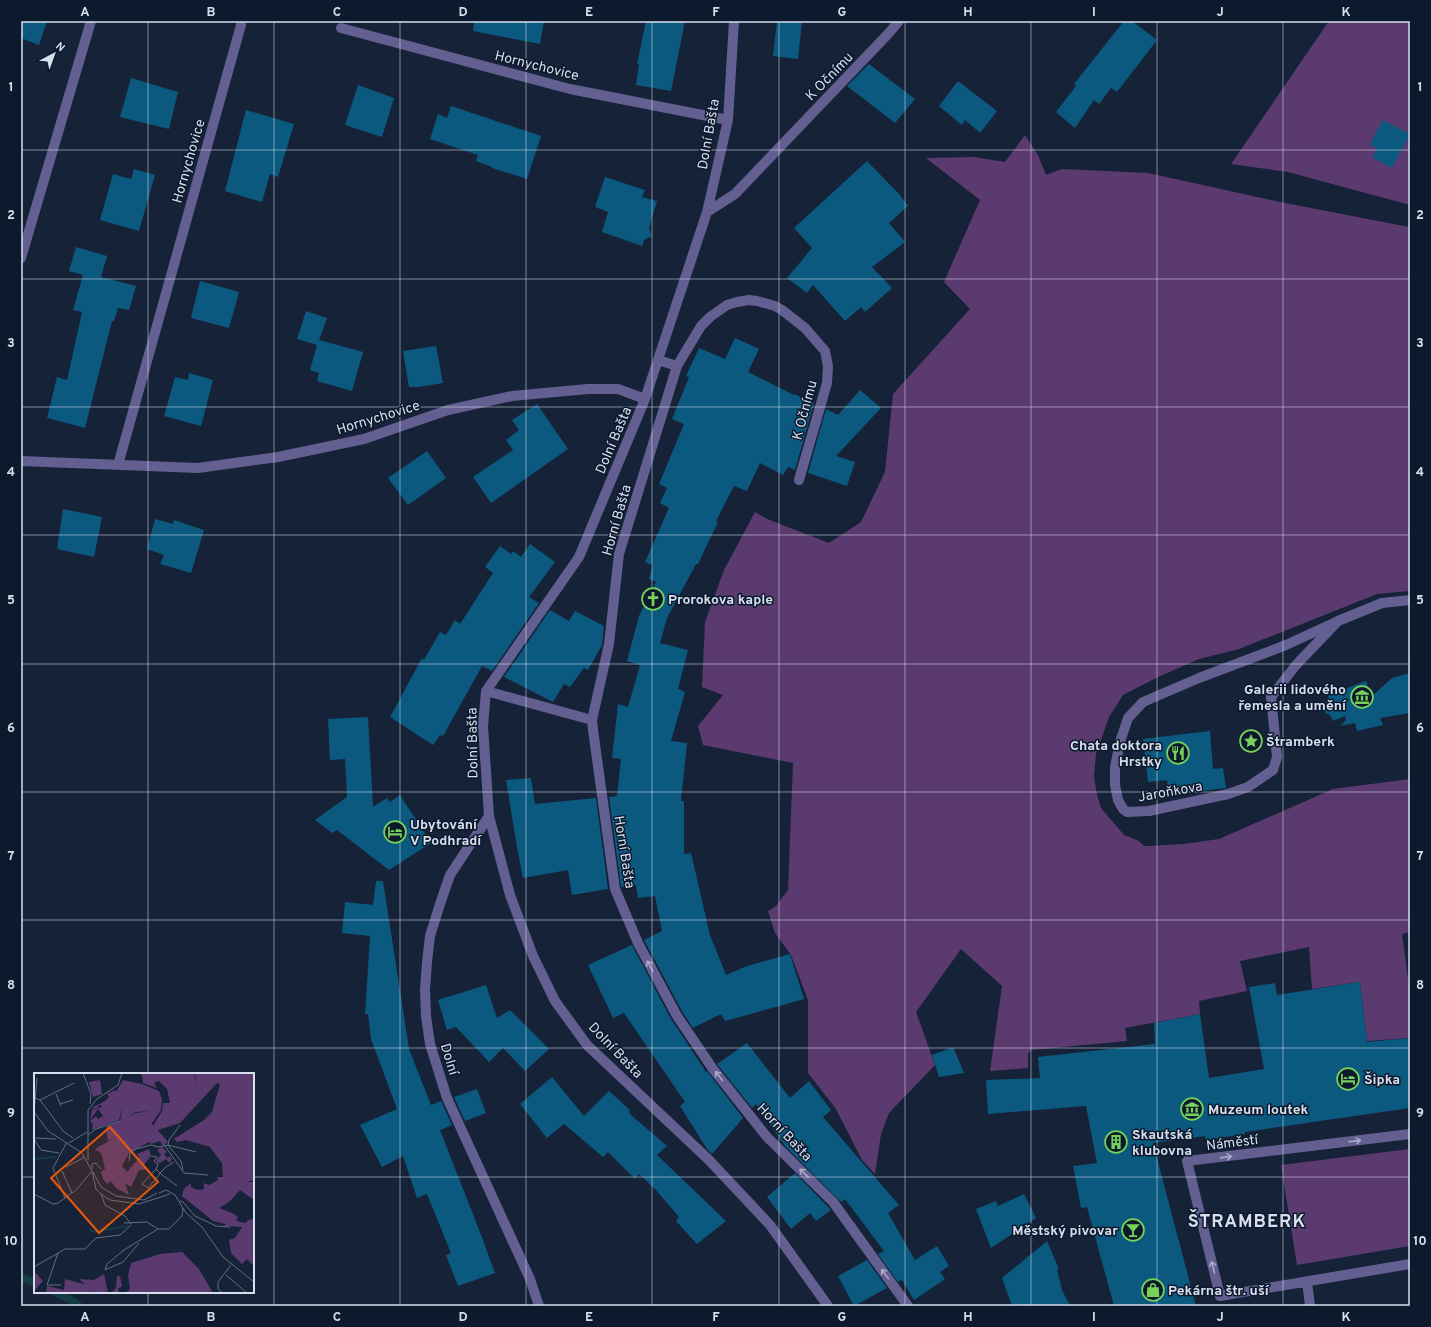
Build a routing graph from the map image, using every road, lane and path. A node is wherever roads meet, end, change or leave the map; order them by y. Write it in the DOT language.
graph roads {
  1 [pos="91,21"];
  2 [pos="734,21"];
  3 [pos="899,21"];
  4 [pos="241,25"];
  5 [pos="341,28"];
  6 [pos="728,120"];
  7 [pos="707,212"];
  8 [pos="21,258"];
  9 [pos="658,360"];
  10 [pos="677,366"];
  11 [pos="645,399"];
  12 [pos="21,461"];
  13 [pos="118,465"];
  14 [pos="799,480"];
  15 [pos="1410,600"];
  16 [pos="1338,621"];
  17 [pos="486,691"];
  18 [pos="592,720"];
  19 [pos="489,816"];
  20 [pos="1410,1134"];
  21 [pos="1410,1264"];
  22 [pos="1307,1281"];
  23 [pos="539,1306"];
  24 [pos="828,1306"];
  25 [pos="908,1306"];
  26 [pos="1310,1306"];
  1 -- 8 [label="street"];
  2 -- 6 [label="street, Dolní Bašta"];
  3 -- 7 [label="street, K Očnímu"];
  4 -- 13 [label="street, Hornychovice"];
  5 -- 6 [label="street, Hornychovice"];
  6 -- 7 [label="street, Dolní Bašta"];
  7 -- 9 [label="street, Dolní Bašta"];
  9 -- 10 [label="street"];
  9 -- 11 [label="street, Dolní Bašta"];
  10 -- 14 [label="street, K Očnímu"];
  10 -- 18 [label="street, Horní Bašta"];
  11 -- 13 [label="street, Hornychovice"];
  11 -- 17 [label="street, Dolní Bašta"];
  12 -- 13 [label="street, Hornychovice"];
  15 -- 16 [label="street, Jaroňkova"];
  16 -- 16 [label="street, Jaroňkova"];
  17 -- 18 [label="street"];
  17 -- 19 [label="street, Dolní Bašta"];
  25 -- 18 [label="street, Horní Bašta, one-way"];
  19 -- 23 [label="street, Dolní"];
  19 -- 24 [label="street, Dolní Bašta"];
  22 -- 20 [label="street, Náměstí, one-way"];
  21 -- 22 [label="street, Náměstí"];
  22 -- 26 [label="street"];
}
